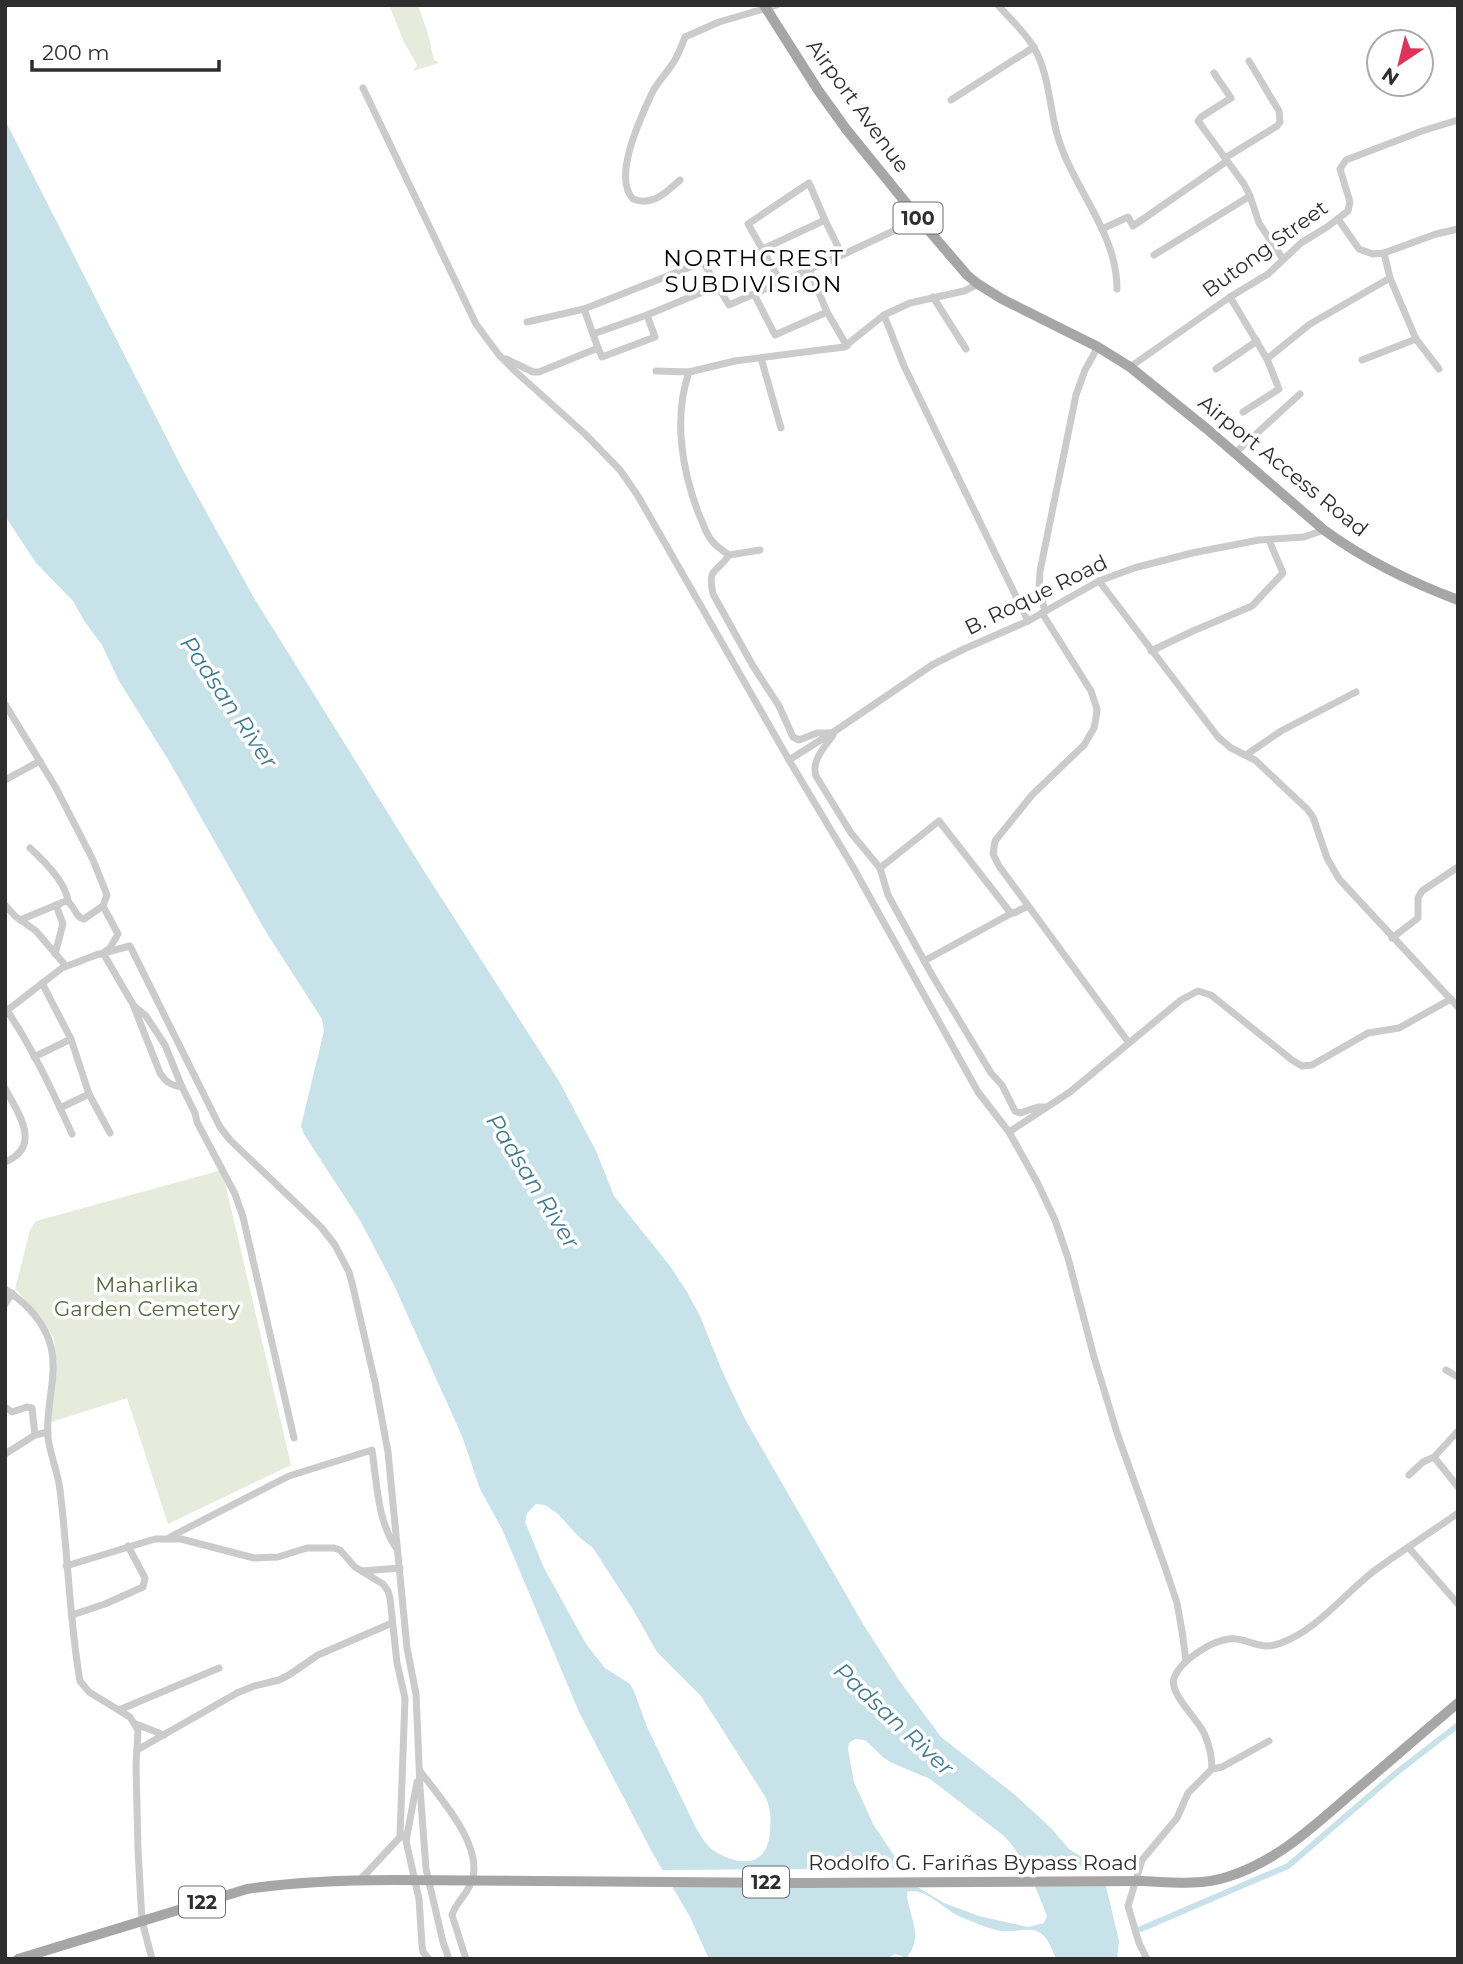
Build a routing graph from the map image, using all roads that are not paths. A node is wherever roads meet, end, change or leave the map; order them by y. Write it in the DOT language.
graph roads {
  1 [pos="998,5"];
  2 [pos="769,6"];
  3 [pos="1034,47"];
  4 [pos="1249,61"];
  5 [pos="1214,73"];
  6 [pos="363,88"];
  7 [pos="951,100"];
  8 [pos="1458,120"];
  9 [pos="1226,159"];
  10 [pos="680,180"];
  11 [pos="1250,196"];
  12 [pos="919,219"];
  13 [pos="1338,219"];
  14 [pos="825,220"];
  15 [pos="1102,229"];
  16 [pos="1458,229"];
  17 [pos="763,249"];
  18 [pos="1384,253"];
  19 [pos="842,254"];
  20 [pos="1154,255"];
  21 [pos="1283,259"];
  22 [pos="809,269"];
  23 [pos="1390,278"];
  24 [pos="781,282"];
  25 [pos="978,284"];
  26 [pos="717,286"];
  27 [pos="1116,289"];
  28 [pos="754,294"];
  29 [pos="933,297"];
  30 [pos="1230,297"];
  31 [pos="583,309"];
  32 [pos="827,312"];
  33 [pos="646,315"];
  34 [pos="884,315"];
  35 [pos="527,323"];
  36 [pos="593,334"];
  37 [pos="1416,339"];
  38 [pos="1257,341"];
  39 [pos="847,345"];
  40 [pos="1098,346"];
  41 [pos="598,348"];
  42 [pos="966,349"];
  43 [pos="499,355"];
  44 [pos="761,358"];
  45 [pos="1267,359"];
  46 [pos="1362,360"];
  47 [pos="1130,367"];
  48 [pos="1216,369"];
  49 [pos="1439,369"];
  50 [pos="656,371"];
  51 [pos="689,372"];
  52 [pos="1300,394"];
  53 [pos="1243,412"];
  54 [pos="781,428"];
  55 [pos="1235,453"];
  56 [pos="1324,530"];
  57 [pos="1269,540"];
  58 [pos="760,550"];
  59 [pos="729,555"];
  60 [pos="1099,581"];
  61 [pos="1458,600"];
  62 [pos="1044,612"];
  63 [pos="1028,621"];
  64 [pos="1151,651"];
  65 [pos="1356,691"];
  66 [pos="5,704"];
  67 [pos="834,732"];
  68 [pos="1246,755"];
  69 [pos="789,760"];
  70 [pos="40,761"];
  71 [pos="5,780"];
  72 [pos="30,848"];
  73 [pos="1458,867"];
  74 [pos="880,868"];
  75 [pos="68,901"];
  76 [pos="5,905"];
  77 [pos="55,905"];
  78 [pos="103,906"];
  79 [pos="1028,906"];
  80 [pos="1012,913"];
  81 [pos="20,920"];
  82 [pos="1392,938"];
  83 [pos="103,953"];
  84 [pos="55,954"];
  85 [pos="924,961"];
  86 [pos="66,967"];
  87 [pos="43,983"];
  88 [pos="1451,999"];
  89 [pos="134,1006"];
  90 [pos="1458,1007"];
  91 [pos="6,1011"];
  92 [pos="71,1039"];
  93 [pos="1129,1043"];
  94 [pos="34,1057"];
  95 [pos="181,1087"];
  96 [pos="5,1088"];
  97 [pos="89,1094"];
  98 [pos="60,1108"];
  99 [pos="1046,1108"];
  100 [pos="1009,1132"];
  101 [pos="110,1133"];
  102 [pos="72,1134"];
  103 [pos="5,1162"];
  104 [pos="8,1291"];
  105 [pos="5,1304"];
  106 [pos="1446,1370"];
  107 [pos="1458,1377"];
  108 [pos="5,1406"];
  109 [pos="1458,1431"];
  110 [pos="48,1432"];
  111 [pos="35,1436"];
  112 [pos="294,1438"];
  113 [pos="5,1454"];
  114 [pos="1434,1457"];
  115 [pos="1409,1475"];
  116 [pos="1458,1487"];
  117 [pos="1458,1513"];
  118 [pos="168,1538"];
  119 [pos="128,1546"];
  120 [pos="1409,1548"];
  121 [pos="398,1550"];
  122 [pos="66,1566"];
  123 [pos="400,1568"];
  124 [pos="360,1571"];
  125 [pos="1458,1604"];
  126 [pos="72,1615"];
  127 [pos="392,1623"];
  128 [pos="1186,1661"];
  129 [pos="219,1668"];
  130 [pos="1458,1703"];
  131 [pos="119,1710"];
  132 [pos="136,1724"];
  133 [pos="164,1735"];
  134 [pos="1269,1741"];
  135 [pos="137,1750"];
  136 [pos="1212,1769"];
  137 [pos="419,1770"];
  138 [pos="407,1830"];
  139 [pos="400,1837"];
  140 [pos="360,1880"];
  141 [pos="142,1921"];
  142 [pos="36,1956"];
  143 [pos="18,1959"];
  144 [pos="152,1959"];
  145 [pos="429,1959"];
  146 [pos="449,1959"];
  147 [pos="466,1959"];
  148 [pos="1147,1959"];
  1 -- 3 [label="street"];
  2 -- 10 [label="street"];
  2 -- 12 [label="main road, Airport Avenue / 100"];
  3 -- 7 [label="street"];
  3 -- 15 [label="street"];
  4 -- 9 [label="street"];
  5 -- 9 [label="street"];
  6 -- 43 [label="street"];
  8 -- 13 [label="street, Butong Street"];
  9 -- 11 [label="street"];
  9 -- 15 [label="street"];
  11 -- 20 [label="street"];
  11 -- 21 [label="street"];
  12 -- 19 [label="street"];
  12 -- 25 [label="main road, Airport Avenue / 100"];
  13 -- 18 [label="street"];
  13 -- 21 [label="street, Butong Street"];
  14 -- 17 [label="street"];
  14 -- 17 [label="street"];
  14 -- 19 [label="street"];
  15 -- 27 [label="street"];
  16 -- 18 [label="street"];
  17 -- 24 [label="street"];
  18 -- 23 [label="street"];
  19 -- 22 [label="street"];
  21 -- 30 [label="street, Butong Street"];
  22 -- 24 [label="street"];
  22 -- 32 [label="street"];
  23 -- 37 [label="street"];
  23 -- 45 [label="street"];
  24 -- 28 [label="street"];
  25 -- 29 [label="street"];
  25 -- 40 [label="main road, Airport Avenue / 100"];
  26 -- 28 [label="street"];
  26 -- 31 [label="street"];
  26 -- 33 [label="street"];
  28 -- 32 [label="street"];
  29 -- 34 [label="street"];
  29 -- 42 [label="street"];
  30 -- 38 [label="street"];
  30 -- 47 [label="street, Butong Street"];
  31 -- 35 [label="street"];
  31 -- 36 [label="street"];
  32 -- 39 [label="street"];
  33 -- 36 [label="street"];
  33 -- 41 [label="street"];
  34 -- 39 [label="street"];
  34 -- 63 [label="street"];
  36 -- 41 [label="street"];
  37 -- 46 [label="street"];
  37 -- 49 [label="street"];
  38 -- 45 [label="street"];
  38 -- 48 [label="street"];
  39 -- 44 [label="street"];
  40 -- 47 [label="main road, Airport Avenue / 100"];
  40 -- 62 [label="street"];
  41 -- 43 [label="street"];
  43 -- 69 [label="street"];
  44 -- 51 [label="street"];
  44 -- 54 [label="street"];
  45 -- 53 [label="street"];
  47 -- 55 [label="main road, Airport Access Road / 100"];
  50 -- 51 [label="street"];
  51 -- 59 [label="street"];
  52 -- 55 [label="street"];
  55 -- 56 [label="main road, Airport Access Road / 100"];
  56 -- 57 [label="street, B. Roque Road"];
  56 -- 61 [label="main road, Airport Access Road / 100"];
  57 -- 60 [label="street, B. Roque Road"];
  57 -- 64 [label="street"];
  58 -- 59 [label="street"];
  59 -- 67 [label="street"];
  60 -- 62 [label="street, B. Roque Road"];
  60 -- 64 [label="street"];
  62 -- 63 [label="street, B. Roque Road"];
  62 -- 79 [label="street"];
  63 -- 67 [label="street, B. Roque Road"];
  64 -- 68 [label="street"];
  65 -- 68 [label="street"];
  66 -- 70 [label="street"];
  67 -- 69 [label="street, B. Roque Road"];
  67 -- 74 [label="street"];
  68 -- 82 [label="street"];
  69 -- 100 [label="street"];
  70 -- 71 [label="street"];
  70 -- 78 [label="street"];
  72 -- 75 [label="street"];
  73 -- 82 [label="street"];
  74 -- 80 [label="street"];
  74 -- 85 [label="street"];
  75 -- 77 [label="street"];
  75 -- 78 [label="street"];
  76 -- 81 [label="street"];
  77 -- 81 [label="street"];
  77 -- 84 [label="street"];
  78 -- 83 [label="street"];
  79 -- 80 [label="street"];
  79 -- 93 [label="street"];
  80 -- 85 [label="street"];
  81 -- 84 [label="street"];
  82 -- 88 [label="street"];
  83 -- 86 [label="street"];
  83 -- 89 [label="street"];
  83 -- 121 [label="street"];
  84 -- 86 [label="street"];
  85 -- 99 [label="street"];
  86 -- 87 [label="street"];
  87 -- 91 [label="street"];
  87 -- 92 [label="street"];
  88 -- 90 [label="street"];
  88 -- 93 [label="street"];
  89 -- 95 [label="street"];
  89 -- 95 [label="street"];
  91 -- 94 [label="street"];
  92 -- 94 [label="street"];
  92 -- 97 [label="street"];
  93 -- 99 [label="street"];
  94 -- 98 [label="street"];
  95 -- 112 [label="street"];
  96 -- 103 [label="street"];
  97 -- 98 [label="street"];
  97 -- 101 [label="street"];
  98 -- 102 [label="street"];
  99 -- 100 [label="street"];
  100 -- 128 [label="street"];
  104 -- 105 [label="street"];
  104 -- 110 [label="street"];
  106 -- 107 [label="street"];
  108 -- 111 [label="street"];
  109 -- 114 [label="street"];
  110 -- 111 [label="street"];
  110 -- 122 [label="street"];
  111 -- 113 [label="street"];
  114 -- 115 [label="street"];
  114 -- 116 [label="street"];
  117 -- 120 [label="street"];
  118 -- 119 [label="street"];
  118 -- 121 [label="street"];
  118 -- 124 [label="street"];
  119 -- 122 [label="street"];
  119 -- 126 [label="street"];
  120 -- 125 [label="street"];
  120 -- 128 [label="street"];
  121 -- 123 [label="street"];
  122 -- 126 [label="street"];
  123 -- 124 [label="street"];
  123 -- 137 [label="street"];
  124 -- 127 [label="street"];
  126 -- 131 [label="street"];
  127 -- 133 [label="street"];
  127 -- 139 [label="street"];
  128 -- 136 [label="street"];
  129 -- 131 [label="street"];
  130 -- 140 [label="main road, Rodolfo G. Fariñas Bypass Road / 122, bridge"];
  131 -- 132 [label="street"];
  132 -- 133 [label="street"];
  132 -- 135 [label="street"];
  133 -- 135 [label="street"];
  134 -- 136 [label="street"];
  135 -- 141 [label="street"];
  136 -- 148 [label="street"];
  137 -- 138 [label="street"];
  137 -- 146 [label="street"];
  137 -- 147 [label="street"];
  138 -- 139 [label="street"];
  138 -- 145 [label="street"];
  139 -- 140 [label="street"];
  140 -- 141 [label="main road, Rodolfo G. Fariñas Bypass Road / 122"];
  141 -- 142 [label="main road, Rodolfo G. Fariñas Bypass Road / 122"];
  141 -- 144 [label="street"];
  142 -- 143 [label="main road, Rodolfo G. Fariñas Bypass Road / 122"];
}
